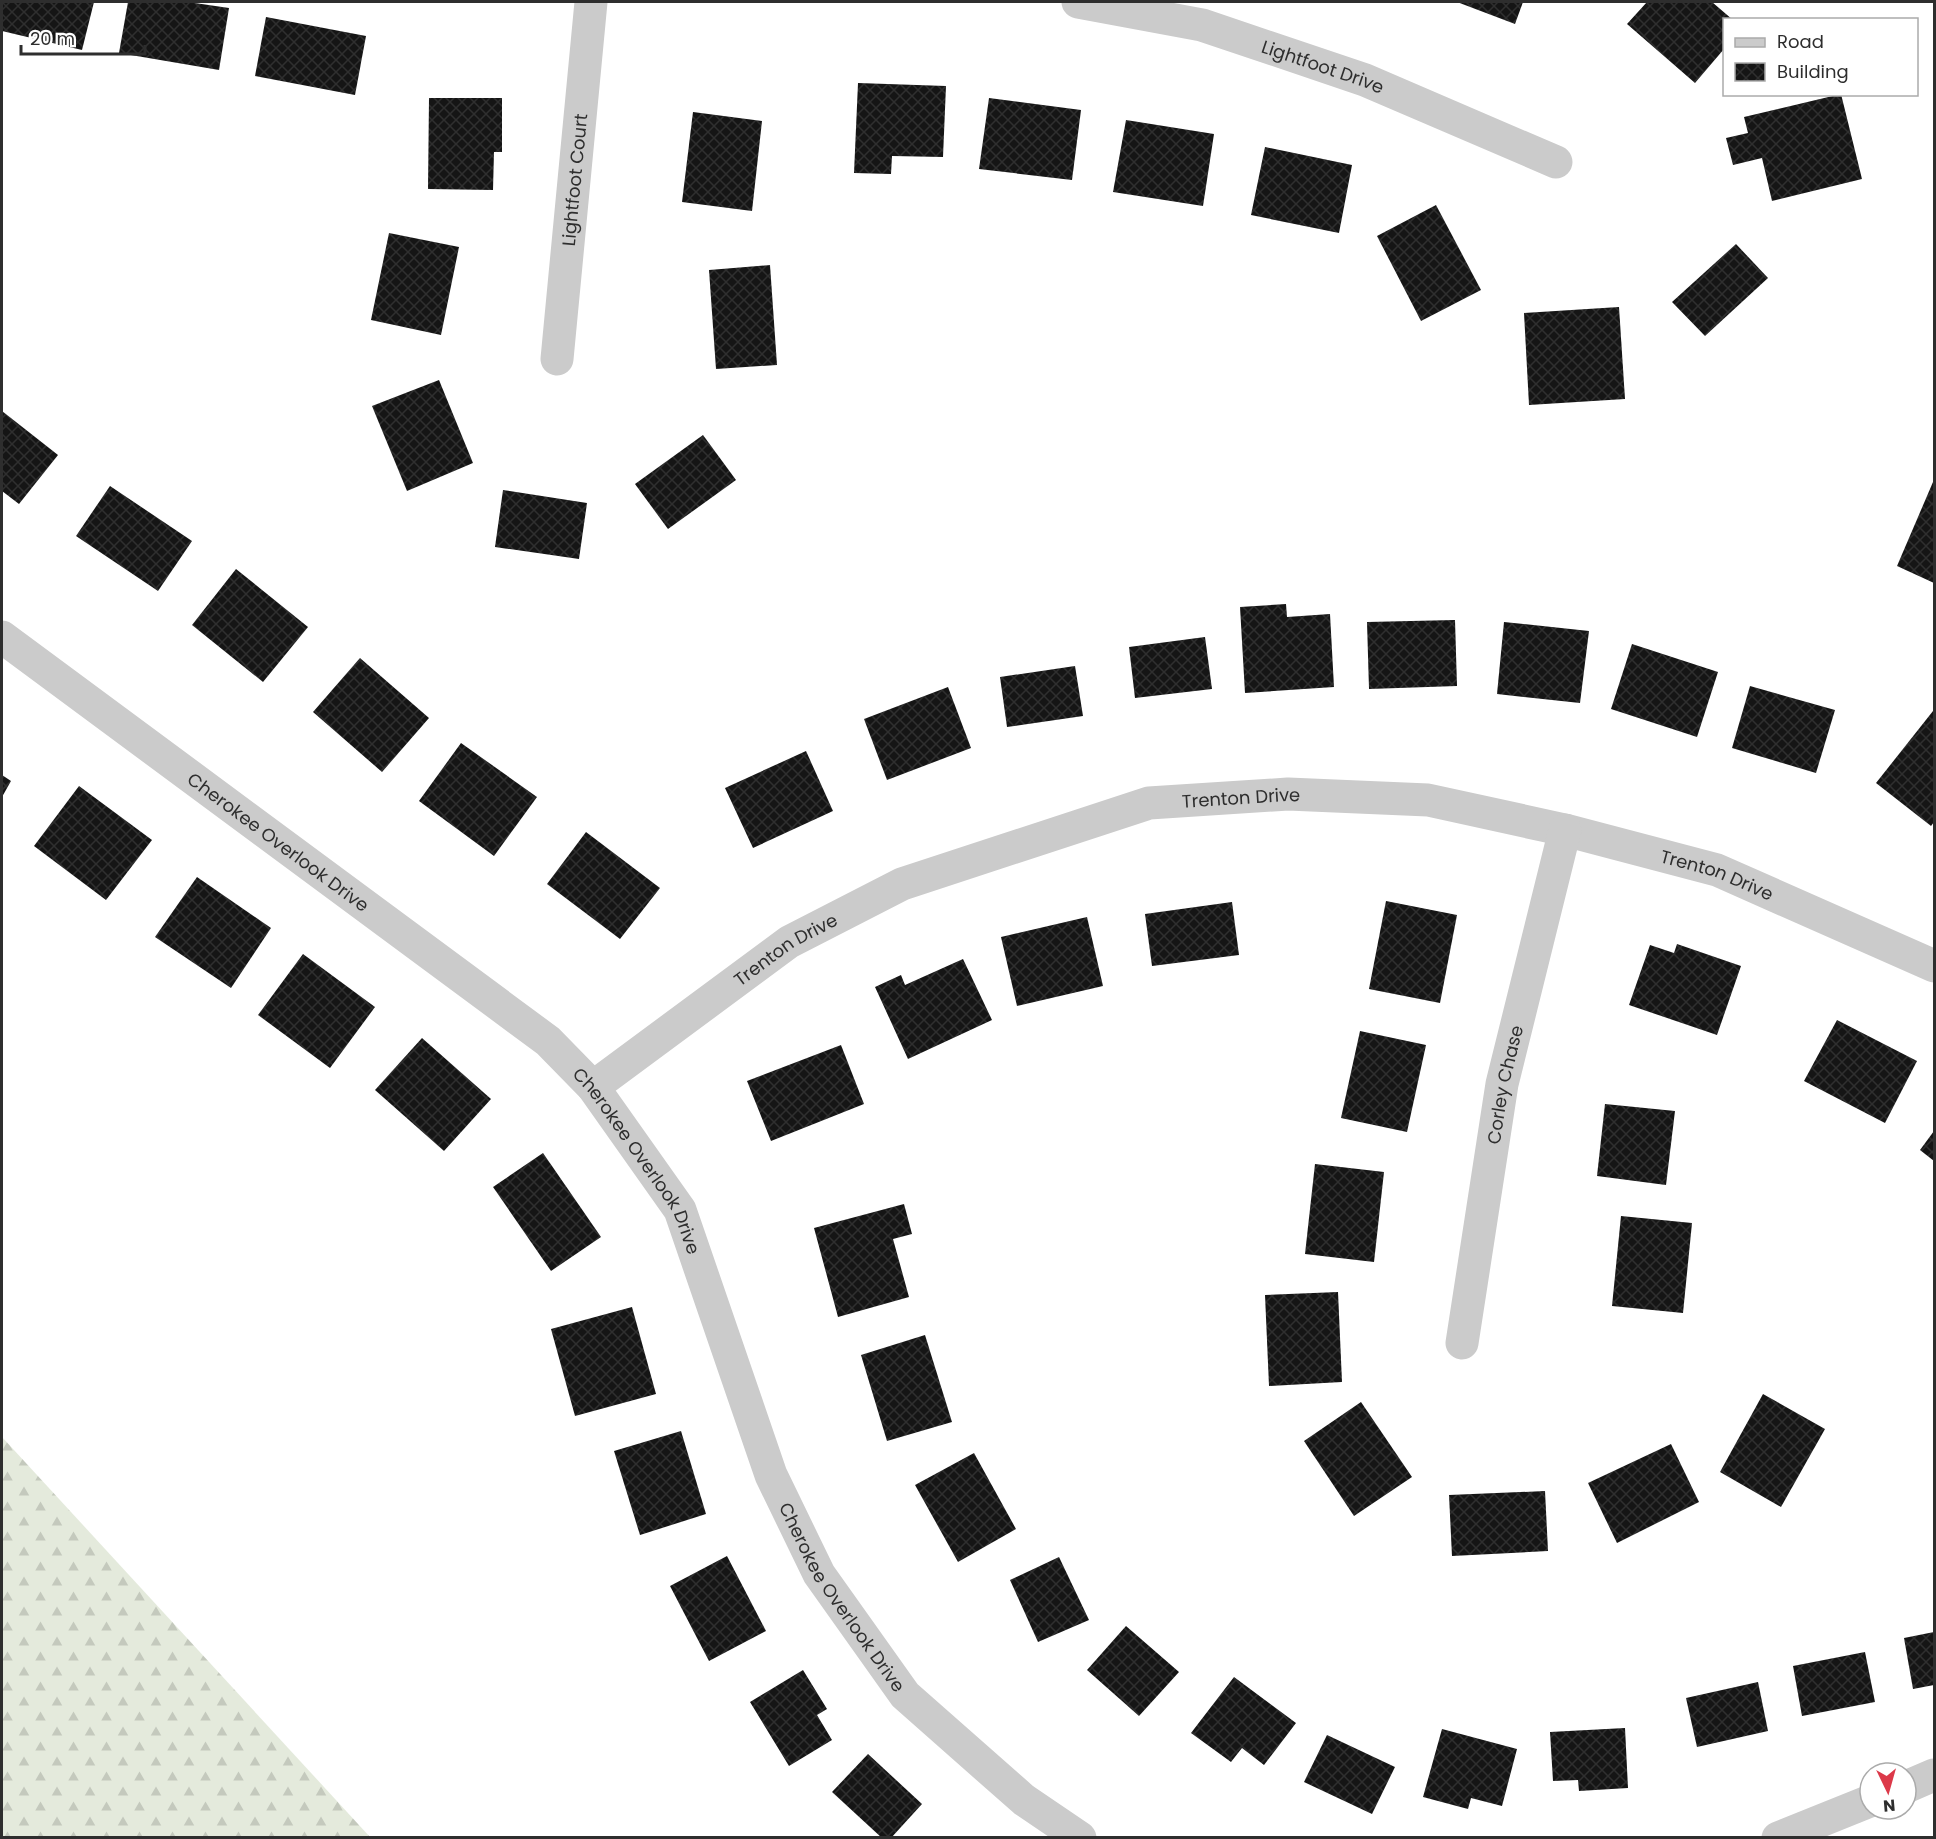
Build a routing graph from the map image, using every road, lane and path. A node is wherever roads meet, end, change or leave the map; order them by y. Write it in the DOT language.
graph roads {
  1 [pos="591,2"];
  2 [pos="1078,2"];
  3 [pos="1556,162"];
  4 [pos="556,359"];
  5 [pos="2,637"];
  6 [pos="1565,830"];
  7 [pos="1934,964"];
  8 [pos="593,1087"];
  9 [pos="1462,1343"];
  10 [pos="1935,1775"];
  11 [pos="1918,1781"];
  12 [pos="1858,1806"];
  13 [pos="1080,1838"];
  14 [pos="1778,1838"];
  1 -- 4 [label="street, Lightfoot Court"];
  2 -- 3 [label="street, Lightfoot Drive"];
  5 -- 8 [label="street, Cherokee Overlook Drive"];
  6 -- 7 [label="street, Trenton Drive"];
  6 -- 8 [label="street, Trenton Drive"];
  6 -- 9 [label="street, Corley Chase"];
  8 -- 13 [label="street, Cherokee Overlook Drive"];
  10 -- 11 [label="street"];
  12 -- 14 [label="street"];
}
